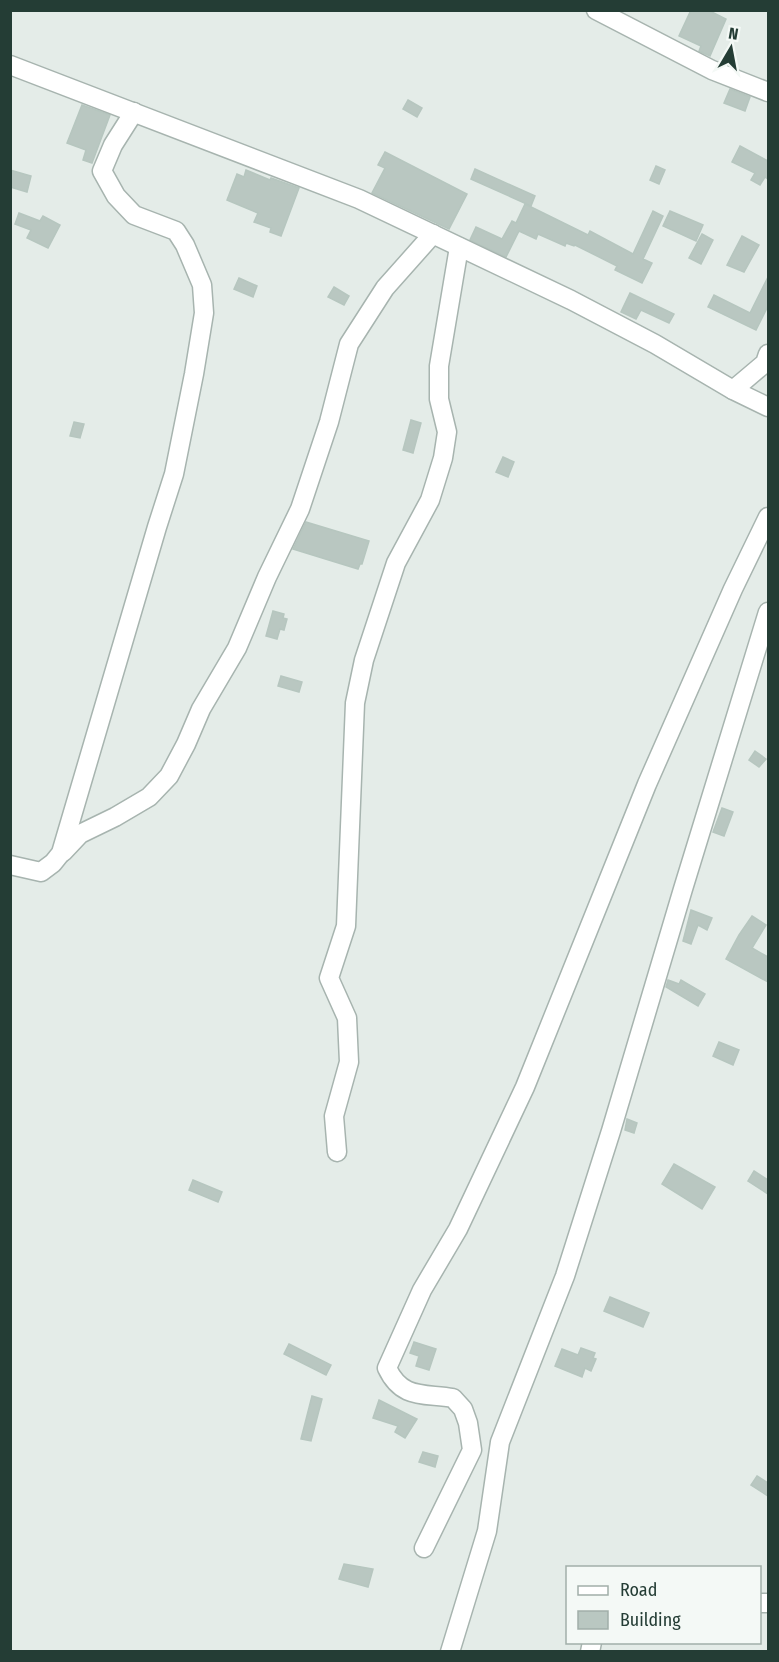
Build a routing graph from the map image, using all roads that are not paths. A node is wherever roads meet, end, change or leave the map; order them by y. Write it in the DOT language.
graph roads {
  1 [pos="597,10"];
  2 [pos="10,65"];
  3 [pos="768,92"];
  4 [pos="134,112"];
  5 [pos="433,234"];
  6 [pos="459,247"];
  7 [pos="768,354"];
  8 [pos="733,390"];
  9 [pos="768,407"];
  10 [pos="768,517"];
  11 [pos="768,612"];
  12 [pos="61,853"];
  13 [pos="10,865"];
  14 [pos="337,1152"];
  15 [pos="424,1548"];
  16 [pos="450,1652"];
  1 -- 3 [label="street"];
  2 -- 4 [label="street"];
  4 -- 5 [label="street"];
  4 -- 12 [label="street"];
  5 -- 6 [label="street"];
  5 -- 12 [label="street"];
  6 -- 8 [label="street"];
  6 -- 14 [label="street"];
  7 -- 8 [label="street"];
  8 -- 9 [label="street"];
  10 -- 15 [label="street"];
  11 -- 16 [label="street"];
  12 -- 13 [label="street"];
}
